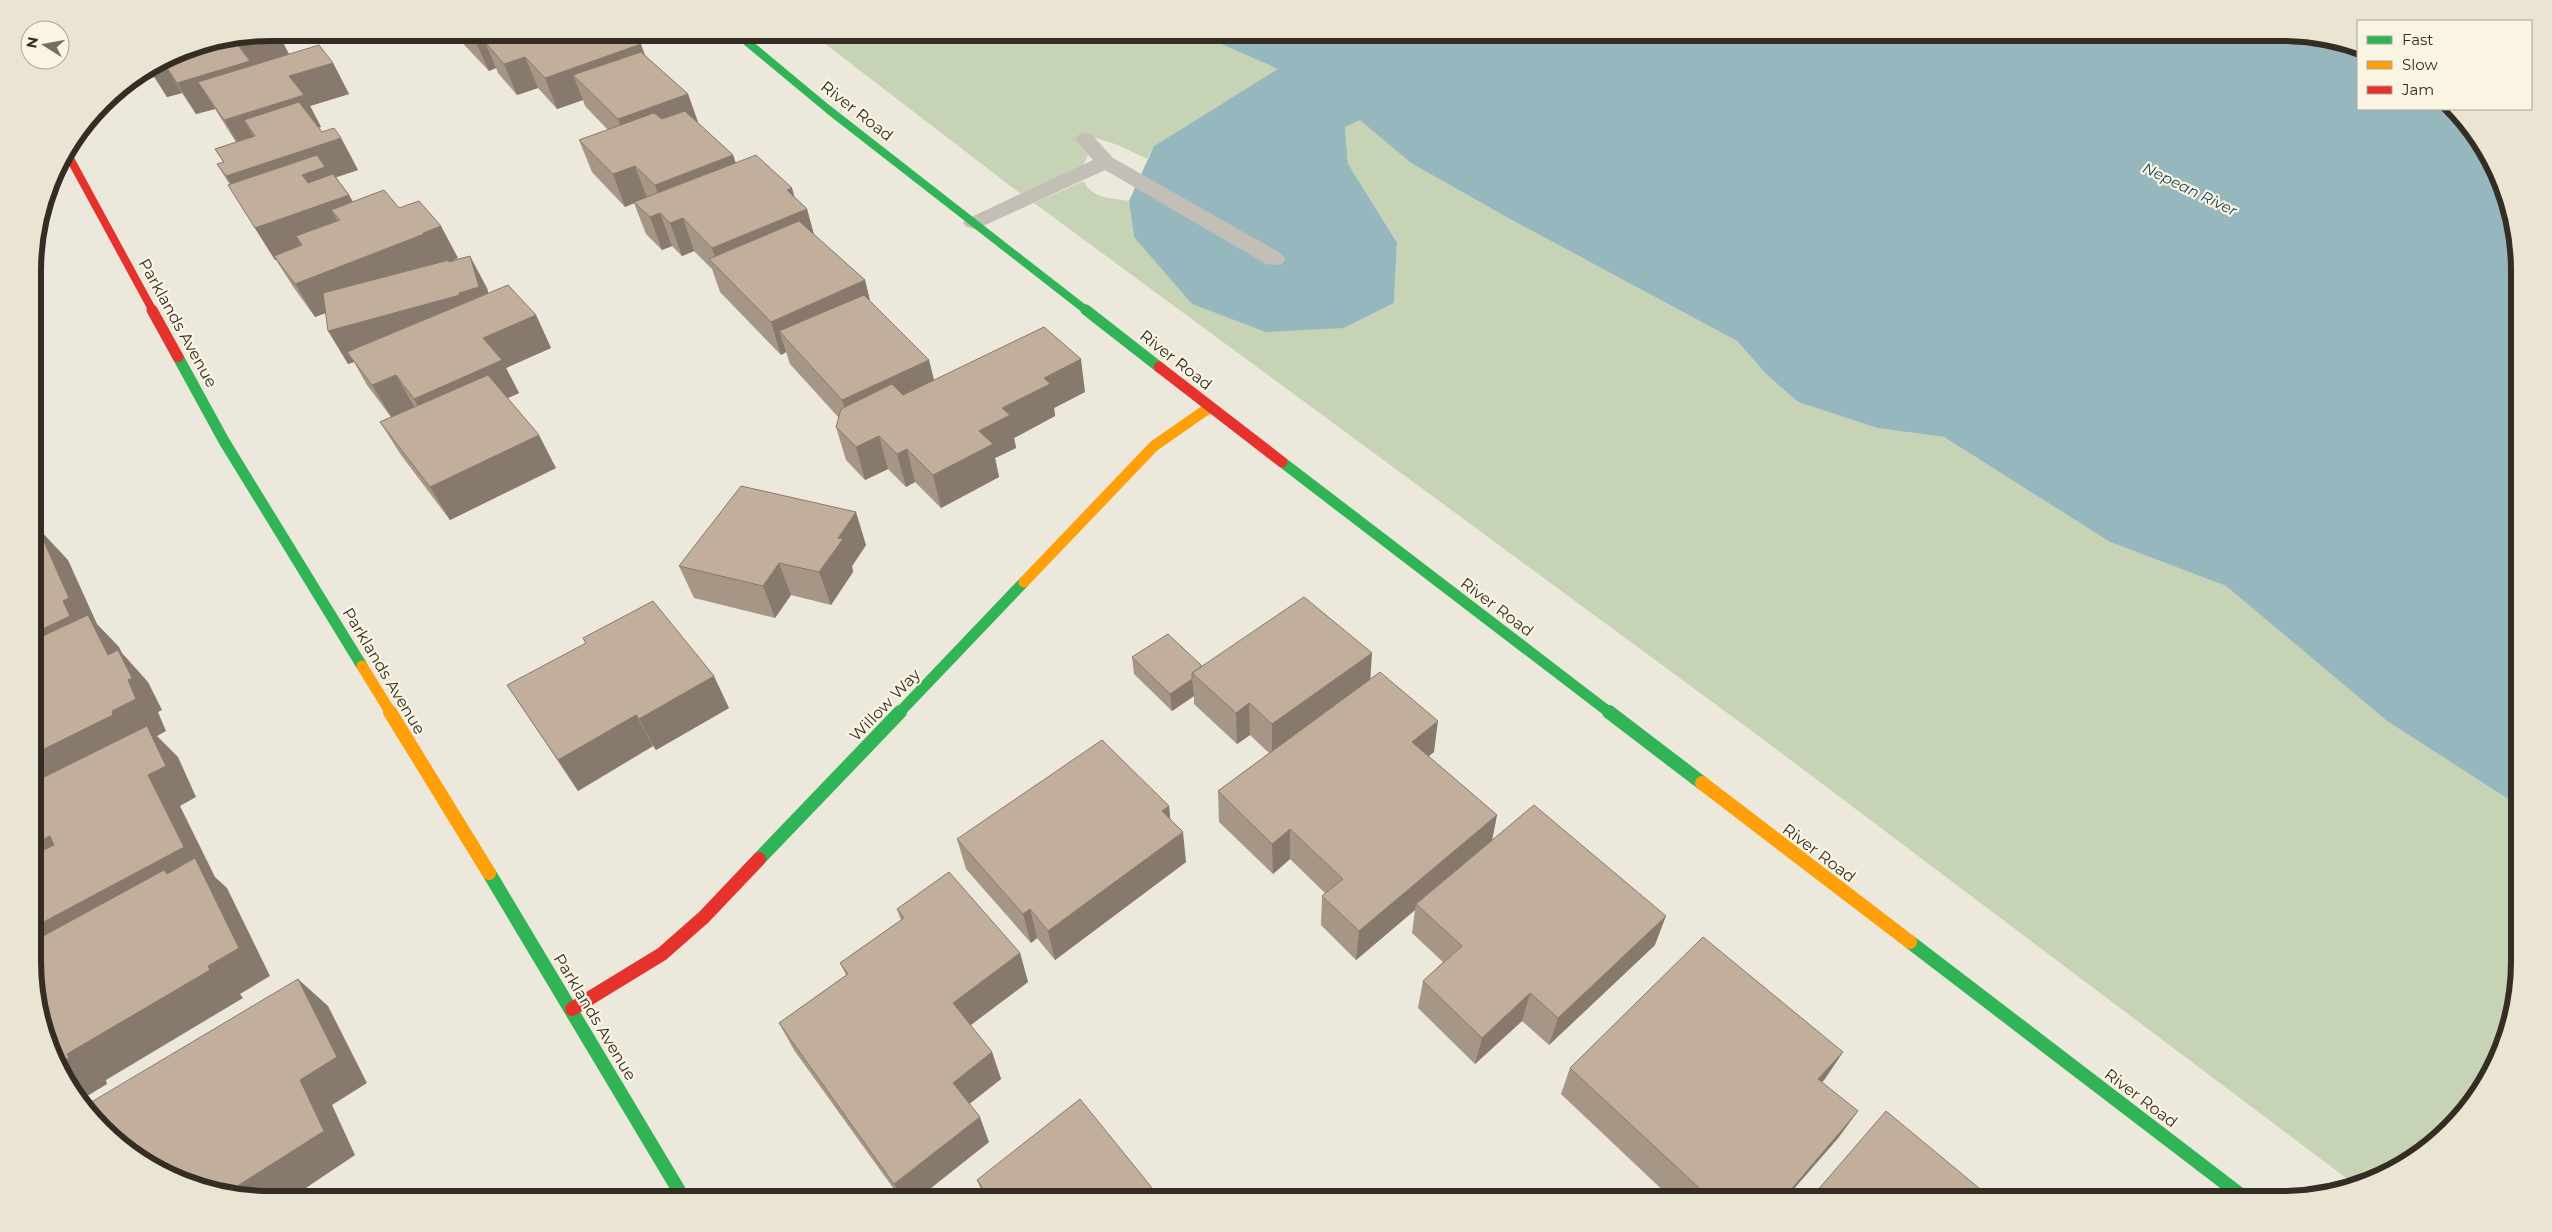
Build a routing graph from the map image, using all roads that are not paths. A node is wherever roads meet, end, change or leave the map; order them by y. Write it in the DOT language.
graph roads {
  1 [pos="746,41"];
  2 [pos="1085,139"];
  3 [pos="70,159"];
  4 [pos="1106,162"];
  5 [pos="974,223"];
  6 [pos="1274,259"];
  7 [pos="1210,408"];
  8 [pos="572,1009"];
  9 [pos="679,1191"];
  10 [pos="2236,1191"];
  1 -- 5 [label="street, River Road"];
  2 -- 4 [label="lane"];
  3 -- 8 [label="street, Parklands Avenue"];
  4 -- 5 [label="lane"];
  4 -- 6 [label="lane"];
  5 -- 7 [label="street, River Road"];
  7 -- 8 [label="street, Willow Way"];
  7 -- 10 [label="street, River Road"];
  8 -- 9 [label="street, Parklands Avenue"];
}
